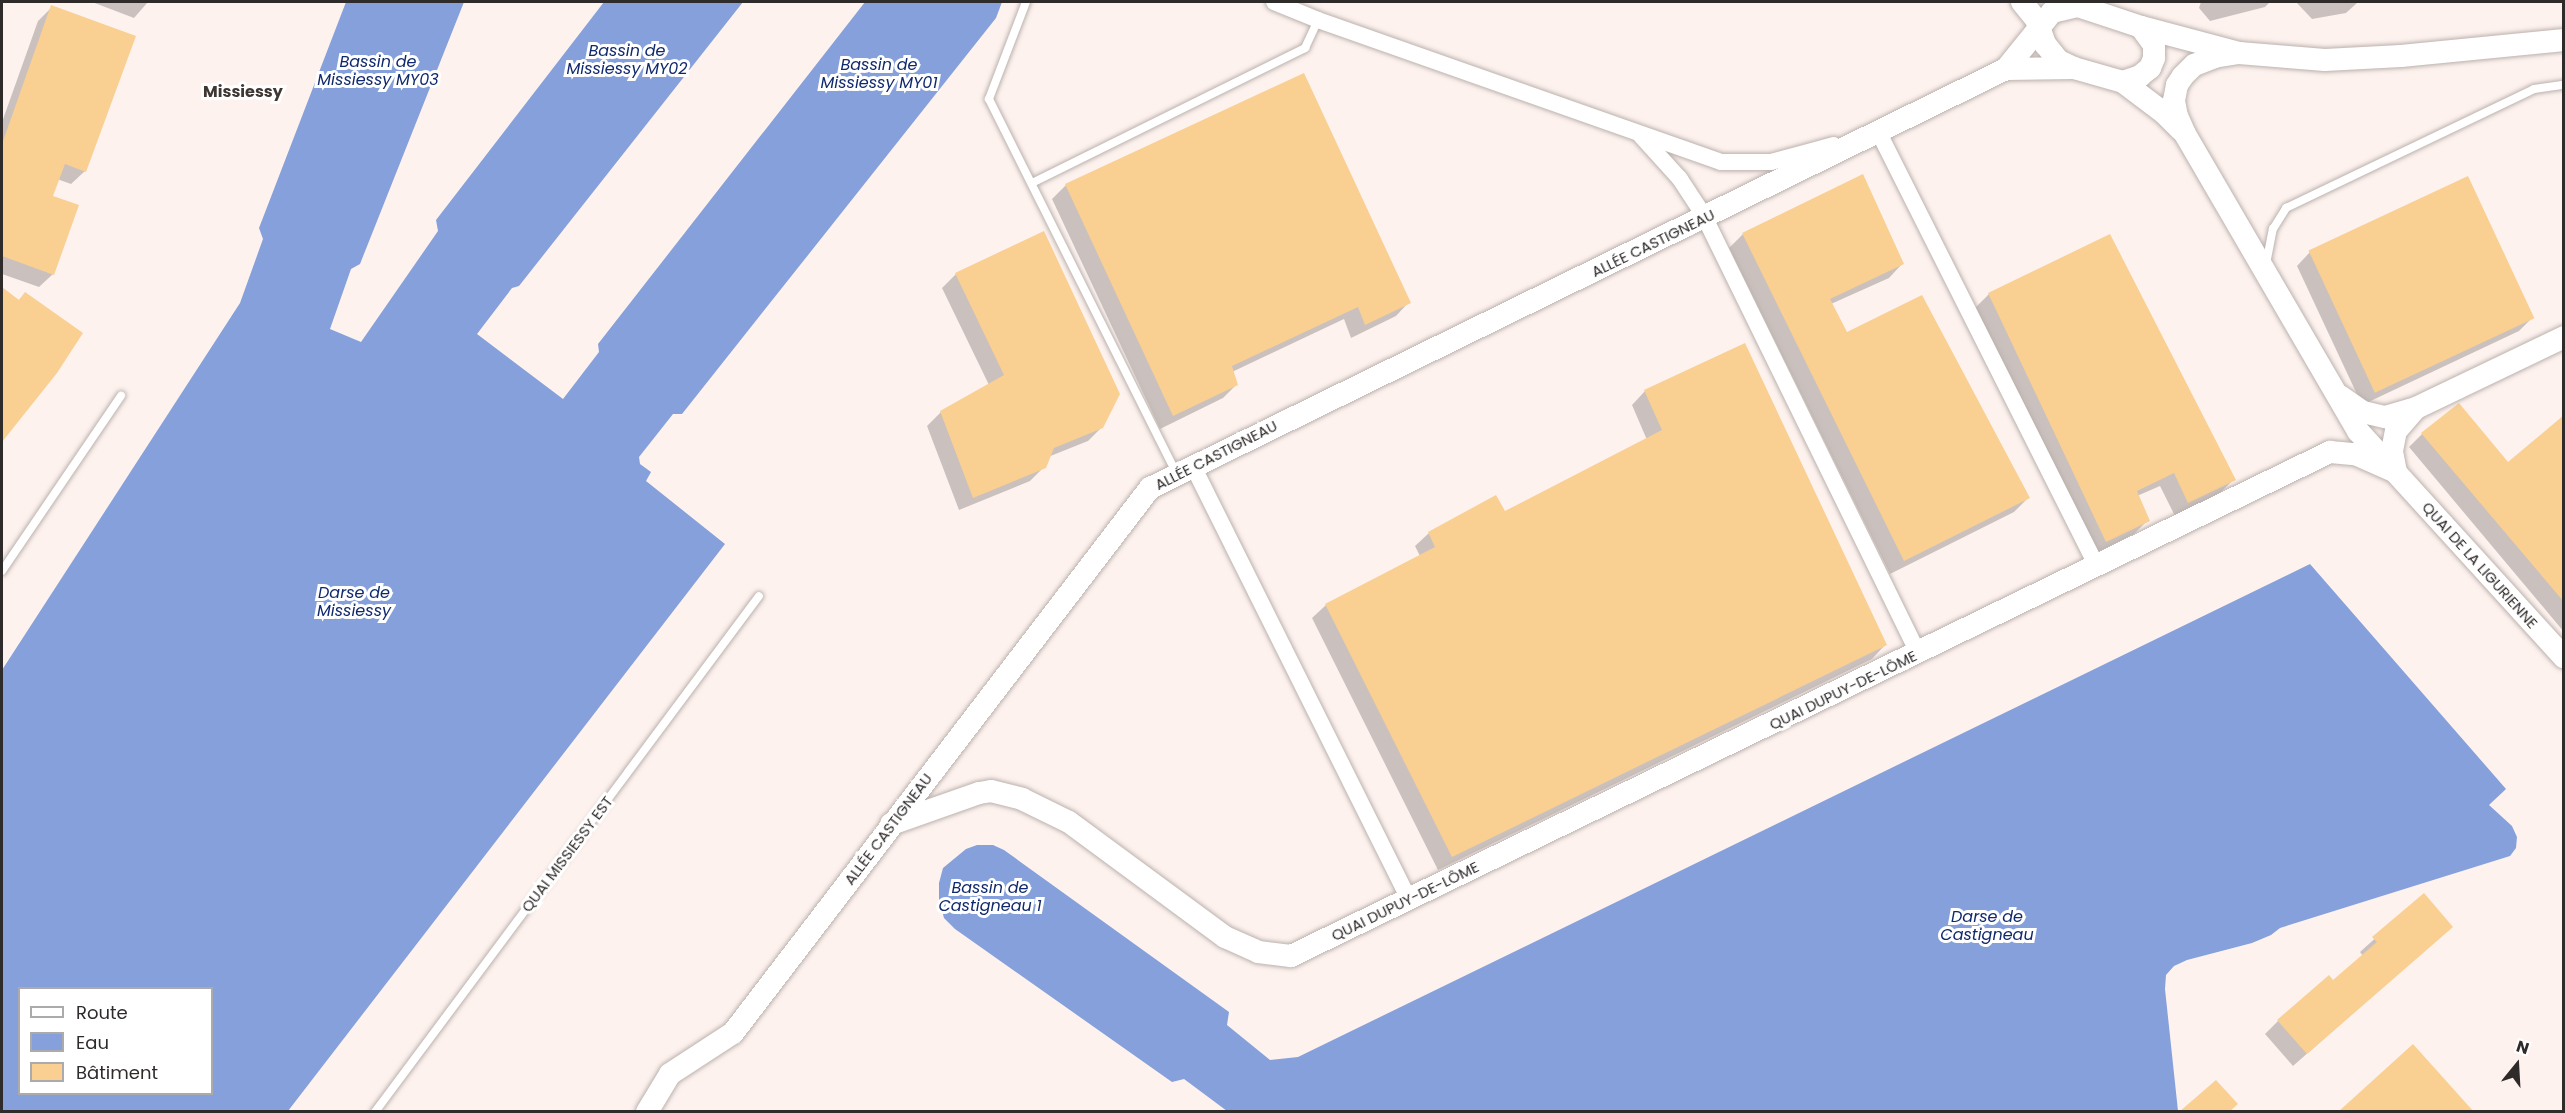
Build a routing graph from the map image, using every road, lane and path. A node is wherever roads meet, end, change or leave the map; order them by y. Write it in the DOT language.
graph roads {
  1 [pos="1026,2"];
  2 [pos="1275,2"];
  3 [pos="2022,2"];
  4 [pos="2072,4"];
  5 [pos="1318,20"];
  6 [pos="2141,27"];
  7 [pos="2039,28"];
  8 [pos="2564,40"];
  9 [pos="2530,43"];
  10 [pos="2564,49"];
  11 [pos="2239,53"];
  12 [pos="2074,68"];
  13 [pos="2006,69"];
  14 [pos="2124,82"];
  15 [pos="2564,85"];
  16 [pos="1879,133"];
  17 [pos="1638,134"];
  18 [pos="2185,135"];
  19 [pos="1032,183"];
  20 [pos="1705,218"];
  21 [pos="2265,271"];
  22 [pos="2564,337"];
  23 [pos="2337,394"];
  24 [pos="121,396"];
  25 [pos="2416,408"];
  26 [pos="2363,436"];
  27 [pos="2330,452"];
  28 [pos="1185,470"];
  29 [pos="2396,472"];
  30 [pos="2097,566"];
  31 [pos="2,571"];
  32 [pos="759,596"];
  33 [pos="1919,654"];
  34 [pos="2564,657"];
  35 [pos="891,824"];
  36 [pos="1409,900"];
  37 [pos="375,1112"];
  38 [pos="647,1112"];
  1 -- 19 [label="lane"];
  2 -- 5 [label="street"];
  3 -- 7 [label="street"];
  4 -- 6 [label="street"];
  4 -- 7 [label="street"];
  5 -- 17 [label="street"];
  5 -- 19 [label="lane"];
  6 -- 11 [label="street"];
  6 -- 14 [label="street"];
  7 -- 12 [label="street"];
  7 -- 13 [label="street"];
  8 -- 9 [label="street"];
  9 -- 10 [label="street"];
  9 -- 11 [label="street"];
  11 -- 18 [label="street"];
  12 -- 13 [label="street"];
  12 -- 14 [label="street"];
  13 -- 16 [label="street, ALLÉE CASTIGNEAU"];
  14 -- 18 [label="street"];
  15 -- 21 [label="lane"];
  16 -- 17 [label="street"];
  16 -- 20 [label="street, ALLÉE CASTIGNEAU"];
  16 -- 30 [label="street"];
  17 -- 20 [label="street"];
  18 -- 21 [label="street, QUAI DE LA LIGURIENNE"];
  19 -- 28 [label="lane"];
  20 -- 28 [label="street, ALLÉE CASTIGNEAU"];
  20 -- 33 [label="street"];
  21 -- 23 [label="street, QUAI DE LA LIGURIENNE"];
  22 -- 25 [label="street"];
  23 -- 25 [label="street"];
  23 -- 26 [label="street, QUAI DE LA LIGURIENNE"];
  24 -- 31 [label="lane"];
  25 -- 26 [label="street, QUAI DUPUY-DE-LÔME"];
  25 -- 29 [label="street"];
  26 -- 27 [label="street, QUAI DUPUY-DE-LÔME"];
  26 -- 29 [label="street, QUAI DE LA LIGURIENNE"];
  27 -- 29 [label="street"];
  27 -- 30 [label="street, QUAI DUPUY-DE-LÔME"];
  28 -- 35 [label="street, ALLÉE CASTIGNEAU"];
  28 -- 36 [label="street"];
  29 -- 34 [label="street, QUAI DE LA LIGURIENNE"];
  30 -- 33 [label="street, QUAI DUPUY-DE-LÔME"];
  32 -- 37 [label="lane, QUAI MISSIESSY EST"];
  33 -- 36 [label="street, QUAI DUPUY-DE-LÔME"];
  35 -- 36 [label="street, QUAI DUPUY-DE-LÔME"];
  35 -- 38 [label="street, ALLÉE CASTIGNEAU"];
}
